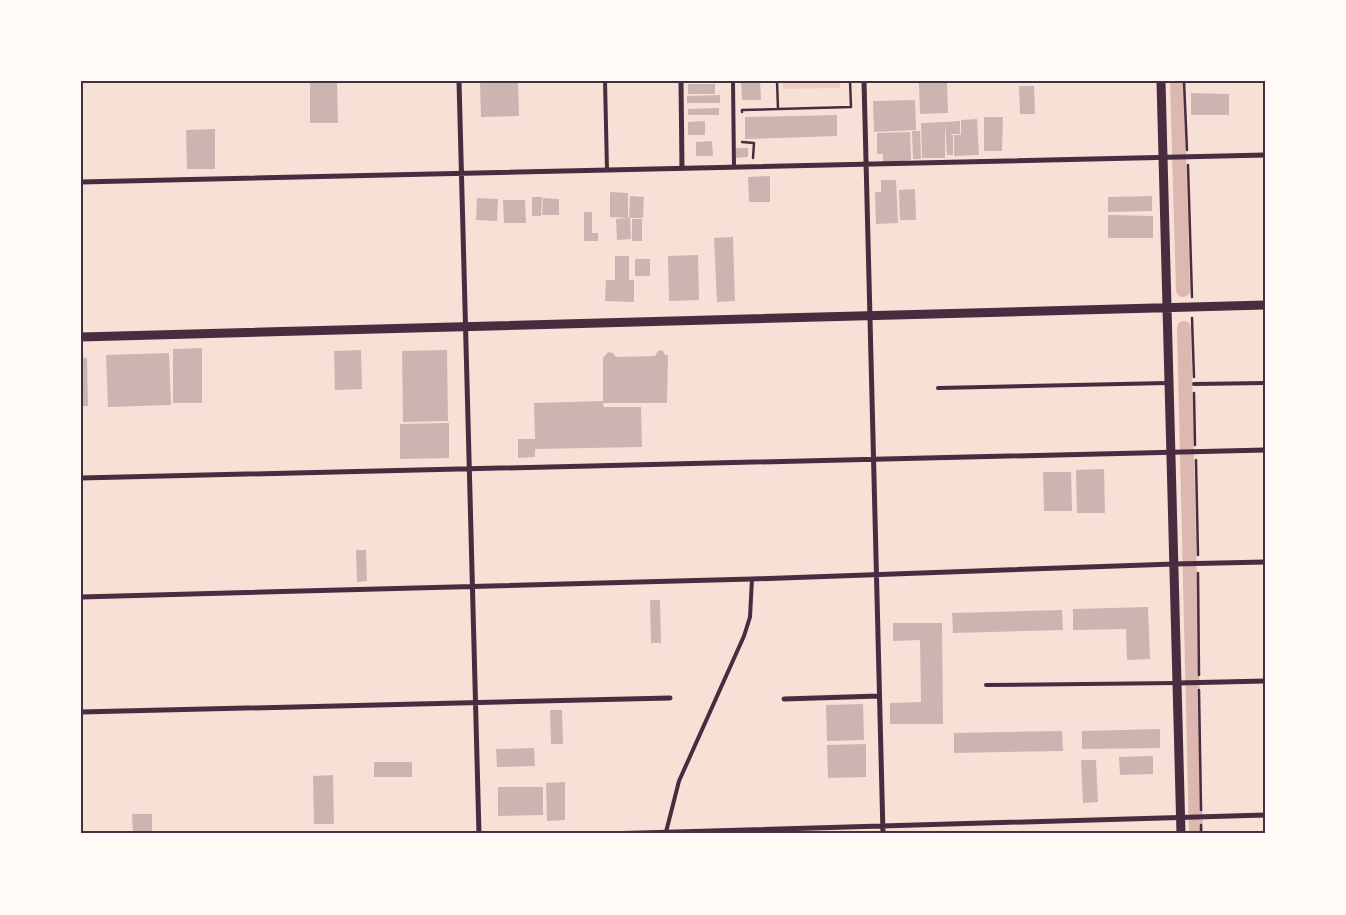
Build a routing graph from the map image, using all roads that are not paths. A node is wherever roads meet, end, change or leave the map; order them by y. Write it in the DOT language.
graph roads {
  1 [pos="459,81"];
  2 [pos="605,81"];
  3 [pos="681,81"];
  4 [pos="733,81"];
  5 [pos="864,81"];
  6 [pos="1161,81"];
  7 [pos="1265,155"];
  8 [pos="1167,157"];
  9 [pos="866,164"];
  10 [pos="734,167"];
  11 [pos="682,168"];
  12 [pos="607,170"];
  13 [pos="462,173"];
  14 [pos="81,182"];
  15 [pos="1265,305"];
  16 [pos="1172,307"];
  17 [pos="870,315"];
  18 [pos="466,326"];
  19 [pos="81,337"];
  20 [pos="1170,383"];
  21 [pos="1265,383"];
  22 [pos="1194,384"];
  23 [pos="938,388"];
  24 [pos="1265,450"];
  25 [pos="1176,452"];
  26 [pos="873,460"];
  27 [pos="469,469"];
  28 [pos="81,478"];
  29 [pos="1265,562"];
  30 [pos="1178,564"];
  31 [pos="876,575"];
  32 [pos="752,579"];
  33 [pos="472,586"];
  34 [pos="81,597"];
  35 [pos="1265,681"];
  36 [pos="1181,683"];
  37 [pos="986,685"];
  38 [pos="879,696"];
  39 [pos="670,698"];
  40 [pos="784,699"];
  41 [pos="475,702"];
  42 [pos="81,712"];
  43 [pos="1265,815"];
  44 [pos="1184,818"];
  45 [pos="882,826"];
  46 [pos="666,832"];
  47 [pos="479,834"];
  48 [pos="605,834"];
  49 [pos="883,834"];
  50 [pos="1181,834"];
  1 -- 13 [label="street"];
  2 -- 12 [label="lane"];
  3 -- 11 [label="street"];
  4 -- 10 [label="lane"];
  5 -- 9 [label="street"];
  6 -- 8 [label="street"];
  7 -- 8 [label="street"];
  8 -- 9 [label="street"];
  8 -- 16 [label="street"];
  9 -- 10 [label="street"];
  9 -- 17 [label="street"];
  10 -- 11 [label="street"];
  11 -- 12 [label="street"];
  12 -- 13 [label="street"];
  13 -- 14 [label="street"];
  13 -- 18 [label="street"];
  15 -- 16 [label="street"];
  16 -- 17 [label="street"];
  16 -- 20 [label="street"];
  17 -- 18 [label="street"];
  17 -- 26 [label="street"];
  18 -- 19 [label="street"];
  18 -- 27 [label="street"];
  20 -- 23 [label="lane"];
  20 -- 25 [label="street"];
  21 -- 22 [label="lane"];
  24 -- 25 [label="street"];
  25 -- 26 [label="street"];
  25 -- 30 [label="street"];
  26 -- 27 [label="street"];
  26 -- 31 [label="street"];
  27 -- 28 [label="street"];
  27 -- 33 [label="street"];
  29 -- 30 [label="street"];
  30 -- 31 [label="street"];
  30 -- 36 [label="street"];
  31 -- 32 [label="street"];
  31 -- 38 [label="street"];
  32 -- 33 [label="street"];
  32 -- 46 [label="lane"];
  33 -- 34 [label="street"];
  33 -- 41 [label="street"];
  35 -- 36 [label="street"];
  36 -- 37 [label="lane"];
  36 -- 44 [label="street"];
  38 -- 40 [label="street"];
  38 -- 45 [label="street"];
  39 -- 41 [label="street"];
  41 -- 42 [label="street"];
  41 -- 47 [label="street"];
  43 -- 44 [label="street"];
  44 -- 45 [label="street"];
  44 -- 50 [label="street"];
  45 -- 46 [label="street"];
  45 -- 49 [label="street"];
  46 -- 48 [label="street"];
}
